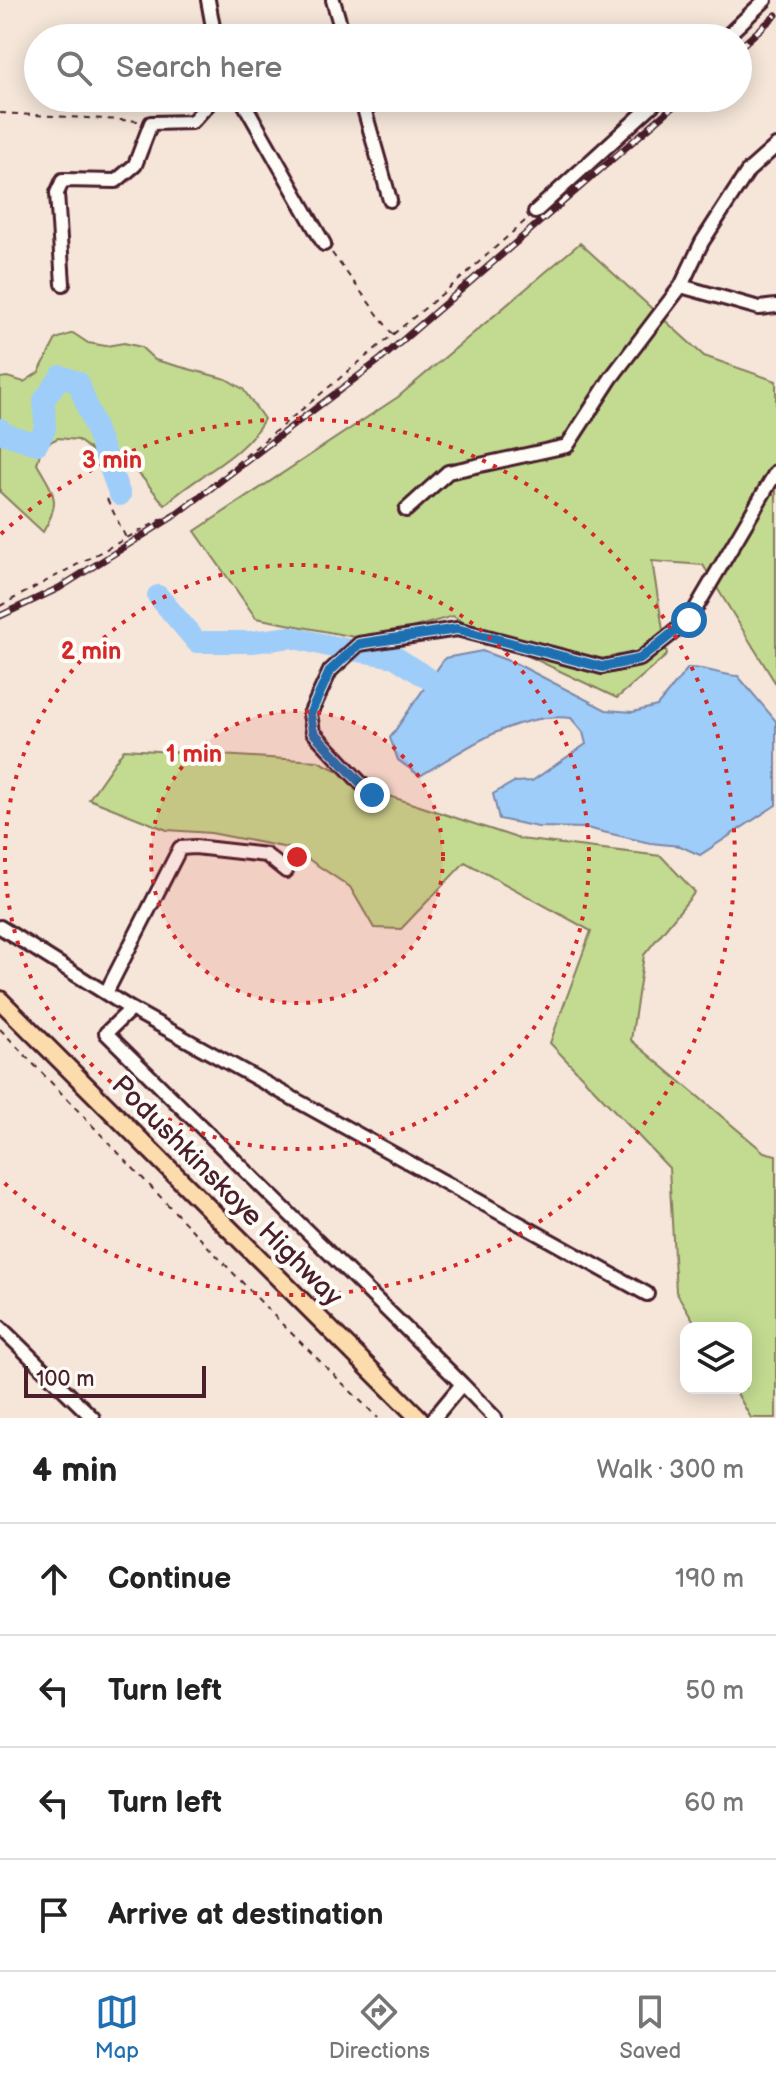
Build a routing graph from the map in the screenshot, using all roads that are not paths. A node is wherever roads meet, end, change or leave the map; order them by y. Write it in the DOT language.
graph roads {
  1 [pos="208,0"];
  2 [pos="333,0"];
  3 [pos="765,0"];
  4 [pos="212,24"];
  5 [pos="340,24"];
  6 [pos="740,24"];
  7 [pos="201,112"];
  8 [pos="249,112"];
  9 [pos="365,112"];
  10 [pos="645,112"];
  11 [pos="776,146"];
  12 [pos="390,200"];
  13 [pos="535,212"];
  14 [pos="324,244"];
  15 [pos="63,284"];
  16 [pos="681,286"];
  17 [pos="776,306"];
  18 [pos="776,472"];
  19 [pos="406,510"];
  20 [pos="372,795"];
  21 [pos="286,871"];
  22 [pos="0,927"];
  23 [pos="106,993"];
  24 [pos="0,1000"];
  25 [pos="131,1009"];
  26 [pos="647,1294"];
  27 [pos="0,1327"];
  28 [pos="462,1384"];
  29 [pos="93,1418"];
  30 [pos="419,1418"];
  31 [pos="434,1418"];
  32 [pos="495,1418"];
  1 -- 4 [label="street"];
  2 -- 5 [label="street"];
  3 -- 6 [label="street"];
  7 -- 15 [label="street"];
  8 -- 14 [label="street"];
  9 -- 12 [label="street"];
  10 -- 13 [label="street"];
  11 -- 16 [label="street"];
  16 -- 17 [label="street"];
  16 -- 19 [label="street"];
  18 -- 20 [label="street"];
  21 -- 23 [label="street"];
  22 -- 23 [label="street"];
  23 -- 25 [label="street"];
  24 -- 30 [label="main road, Podushkinskoye Highway"];
  25 -- 26 [label="street"];
  25 -- 28 [label="street"];
  27 -- 29 [label="street"];
  28 -- 31 [label="street"];
  28 -- 32 [label="street"];
}
